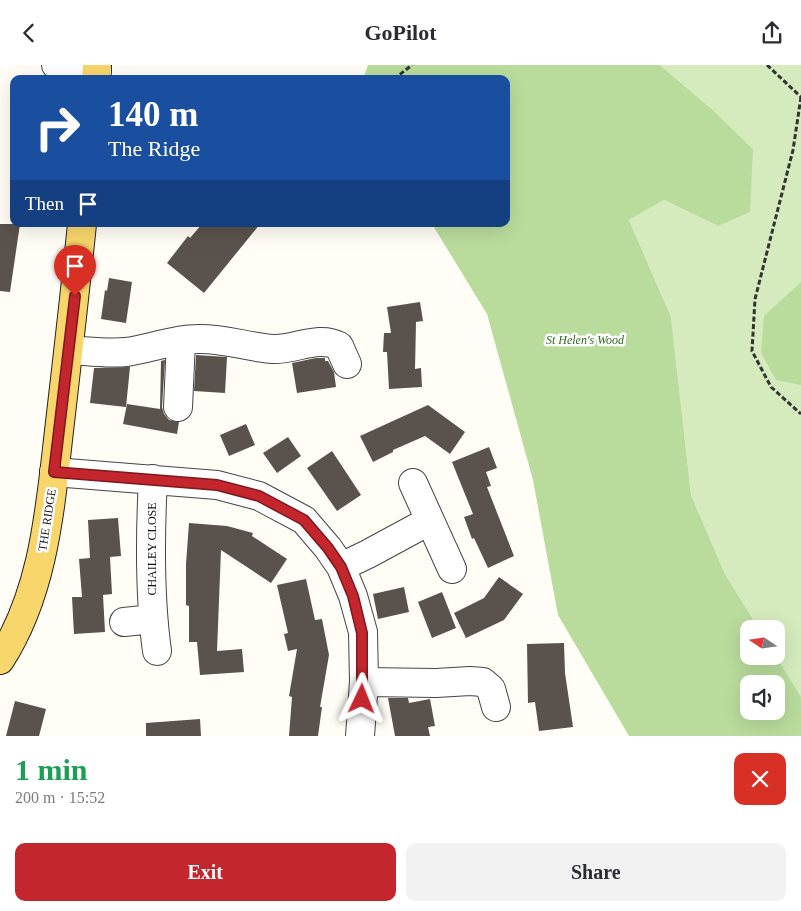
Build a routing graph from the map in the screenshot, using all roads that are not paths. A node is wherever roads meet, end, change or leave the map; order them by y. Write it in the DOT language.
graph roads {
  1 [pos="56,65"];
  2 [pos="96,71"];
  3 [pos="82,227"];
  4 [pos="181,341"];
  5 [pos="69,350"];
  6 [pos="347,364"];
  7 [pos="178,407"];
  8 [pos="54,472"];
  9 [pos="152,479"];
  10 [pos="413,483"];
  11 [pos="429,521"];
  12 [pos="341,567"];
  13 [pos="452,569"];
  14 [pos="153,619"];
  15 [pos="124,622"];
  16 [pos="157,651"];
  17 [pos="0,660"];
  18 [pos="364,682"];
  19 [pos="496,707"];
  20 [pos="360,736"];
  1 -- 2 [label="street"];
  3 -- 5 [label="main road, THE RIDGE"];
  4 -- 5 [label="street"];
  4 -- 6 [label="street"];
  4 -- 7 [label="street"];
  5 -- 8 [label="main road, THE RIDGE"];
  8 -- 9 [label="street"];
  8 -- 17 [label="main road, THE RIDGE"];
  9 -- 12 [label="street"];
  9 -- 14 [label="street, CHAILEY CLOSE"];
  10 -- 11 [label="street"];
  11 -- 12 [label="street"];
  11 -- 13 [label="street"];
  12 -- 18 [label="street"];
  14 -- 15 [label="street"];
  14 -- 16 [label="street, CHAILEY CLOSE"];
  18 -- 19 [label="street"];
  18 -- 20 [label="street"];
}
